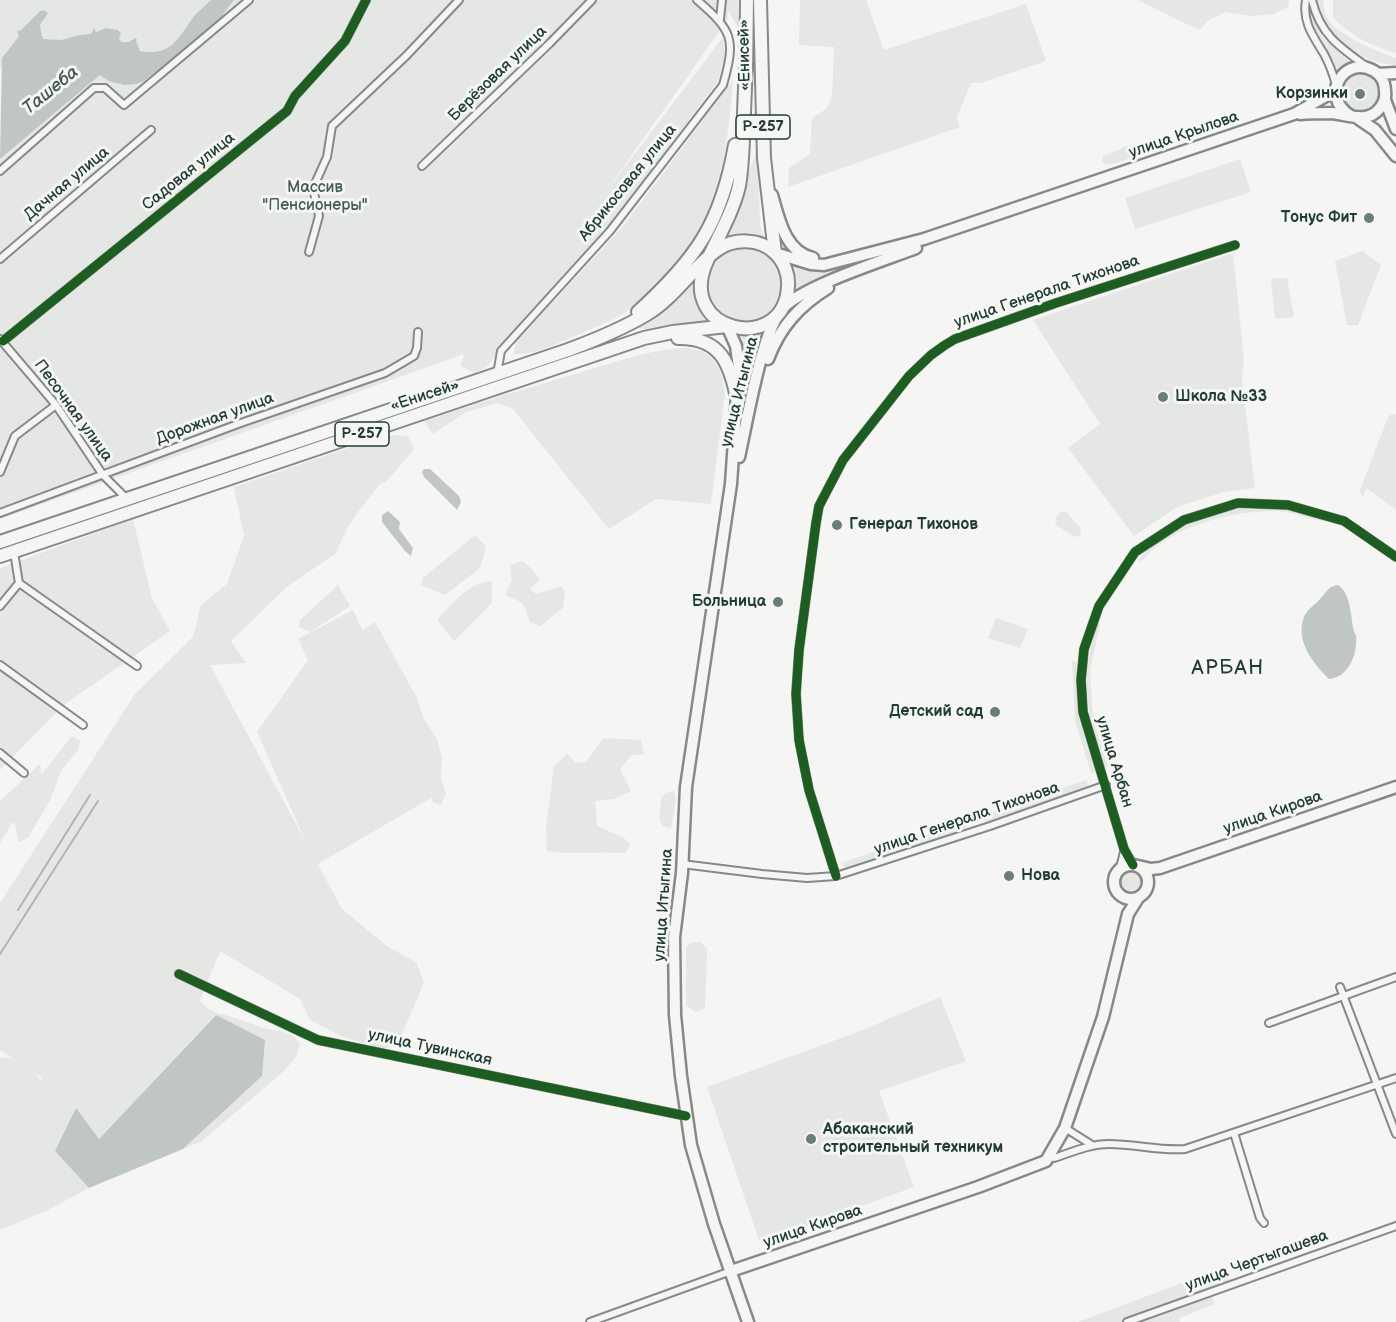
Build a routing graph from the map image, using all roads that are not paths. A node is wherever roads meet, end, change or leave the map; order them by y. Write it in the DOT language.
graph roads {
  1 [pos="249,0"];
  2 [pos="366,0"];
  3 [pos="459,0"];
  4 [pos="592,0"];
  5 [pos="697,0"];
  6 [pos="722,0"];
  7 [pos="747,0"];
  8 [pos="760,0"];
  9 [pos="1306,0"];
  10 [pos="1312,0"];
  11 [pos="720,19"];
  12 [pos="747,64"];
  13 [pos="1376,73"];
  14 [pos="1396,73"];
  15 [pos="1336,88"];
  16 [pos="1396,88"];
  17 [pos="1385,98"];
  18 [pos="1294,114"];
  19 [pos="1353,117"];
  20 [pos="1396,129"];
  21 [pos="152,130"];
  22 [pos="1396,156"];
  23 [pos="422,166"];
  24 [pos="0,171"];
  25 [pos="766,172"];
  26 [pos="1039,201"];
  27 [pos="1235,245"];
  28 [pos="309,252"];
  29 [pos="775,253"];
  30 [pos="870,254"];
  31 [pos="0,259"];
  32 [pos="707,260"];
  33 [pos="867,267"];
  34 [pos="782,309"];
  35 [pos="727,326"];
  36 [pos="418,332"];
  37 [pos="644,338"];
  38 [pos="597,339"];
  39 [pos="2,340"];
  40 [pos="497,375"];
  41 [pos="752,401"];
  42 [pos="738,402"];
  43 [pos="56,405"];
  44 [pos="0,472"];
  45 [pos="103,475"];
  46 [pos="731,484"];
  47 [pos="126,498"];
  48 [pos="0,513"];
  49 [pos="0,542"];
  50 [pos="14,552"];
  51 [pos="0,556"];
  52 [pos="1396,557"];
  53 [pos="19,583"];
  54 [pos="0,606"];
  55 [pos="0,665"];
  56 [pos="137,666"];
  57 [pos="82,725"];
  58 [pos="0,753"];
  59 [pos="24,773"];
  60 [pos="1106,785"];
  61 [pos="1396,787"];
  62 [pos="1124,849"];
  63 [pos="682,864"];
  64 [pos="1135,866"];
  65 [pos="1120,868"];
  66 [pos="1160,868"];
  67 [pos="836,876"];
  68 [pos="1148,881"];
  69 [pos="1122,897"];
  70 [pos="1138,898"];
  71 [pos="1128,914"];
  72 [pos="179,974"];
  73 [pos="1396,977"];
  74 [pos="1340,987"];
  75 [pos="1343,995"];
  76 [pos="1269,1023"];
  77 [pos="1396,1078"];
  78 [pos="1377,1085"];
  79 [pos="686,1116"];
  80 [pos="1065,1128"];
  81 [pos="1234,1133"];
  82 [pos="1396,1134"];
  83 [pos="1092,1145"];
  84 [pos="1050,1160"];
  85 [pos="1264,1223"];
  86 [pos="1396,1226"];
  87 [pos="730,1271"];
  88 [pos="590,1322"];
  89 [pos="748,1322"];
  90 [pos="1126,1322"];
  1 -- 24 [label="street"];
  2 -- 39 [label="street, Садовая улица"];
  3 -- 28 [label="street"];
  4 -- 23 [label="street, Берёзовая улица"];
  5 -- 11 [label="street"];
  6 -- 11 [label="street"];
  7 -- 12 [label="highway, «Енисей» / Р-257"];
  8 -- 25 [label="highway, «Енисей» / Р-257"];
  9 -- 15 [label="street"];
  10 -- 13 [label="street"];
  11 -- 40 [label="street, Абрикосовая улица"];
  12 -- 32 [label="highway, «Енисей» / Р-257"];
  12 -- 38 [label="highway, Р-257"];
  13 -- 14 [label="main road, улица Крылова"];
  13 -- 15 [label="main road, улица Крылова"];
  13 -- 17 [label="main road"];
  15 -- 18 [label="main road, улица Крылова"];
  15 -- 19 [label="main road"];
  16 -- 17 [label="main road"];
  17 -- 19 [label="main road"];
  17 -- 20 [label="main road"];
  18 -- 19 [label="main road"];
  18 -- 26 [label="main road, улица Крылова"];
  19 -- 22 [label="main road"];
  21 -- 31 [label="street, Дачная улица"];
  25 -- 29 [label="highway, «Енисей» / Р-257"];
  25 -- 30 [label="main road"];
  26 -- 30 [label="main road"];
  26 -- 33 [label="main road"];
  27 -- 67 [label="street, улица Генерала Тихонова"];
  29 -- 30 [label="main road"];
  29 -- 32 [label="highway, Р-257"];
  29 -- 34 [label="highway, «Енисей» / Р-257"];
  32 -- 35 [label="highway, «Енисей» / Р-257"];
  32 -- 38 [label="highway, Р-257"];
  33 -- 34 [label="main road"];
  33 -- 41 [label="main road"];
  34 -- 35 [label="highway, «Енисей» / Р-257"];
  34 -- 41 [label="main road, улица Итыгина"];
  35 -- 37 [label="highway, «Енисей» / Р-257"];
  35 -- 42 [label="main road, улица Итыгина"];
  36 -- 45 [label="street, Дорожная улица"];
  37 -- 42 [label="highway"];
  37 -- 50 [label="highway, «Енисей» / Р-257"];
  38 -- 40 [label="highway, «Енисей» / Р-257"];
  39 -- 43 [label="street, Песочная улица"];
  40 -- 47 [label="highway, «Енисей» / Р-257"];
  41 -- 46 [label="main road, улица Итыгина"];
  42 -- 46 [label="main road, улица Итыгина"];
  43 -- 44 [label="street"];
  43 -- 45 [label="street, Песочная улица"];
  45 -- 47 [label="street, Песочная улица"];
  45 -- 48 [label="street, Дорожная улица"];
  46 -- 63 [label="main road, улица Итыгина"];
  47 -- 49 [label="highway, «Енисей» / Р-257"];
  50 -- 51 [label="highway, «Енисей» / Р-257"];
  50 -- 53 [label="street"];
  52 -- 60 [label="street, улица Арбан"];
  53 -- 54 [label="street"];
  53 -- 56 [label="street"];
  55 -- 57 [label="street"];
  58 -- 59 [label="street"];
  60 -- 62 [label="street, улица Арбан"];
  60 -- 67 [label="street, улица Генерала Тихонова"];
  61 -- 66 [label="main road, улица Кирова"];
  62 -- 64 [label="street"];
  62 -- 65 [label="street"];
  63 -- 67 [label="street, улица Генерала Тихонова"];
  63 -- 79 [label="main road, улица Итыгина"];
  64 -- 65 [label="main road"];
  64 -- 66 [label="main road"];
  64 -- 68 [label="main road"];
  65 -- 69 [label="main road"];
  66 -- 68 [label="main road"];
  68 -- 70 [label="main road"];
  69 -- 70 [label="main road"];
  69 -- 71 [label="main road"];
  70 -- 71 [label="main road"];
  71 -- 80 [label="main road"];
  72 -- 79 [label="street, улица Тувинская"];
  73 -- 75 [label="street"];
  74 -- 75 [label="street"];
  75 -- 76 [label="street"];
  75 -- 78 [label="street"];
  77 -- 78 [label="street"];
  78 -- 81 [label="street"];
  78 -- 82 [label="street"];
  79 -- 87 [label="main road, улица Итыгина"];
  80 -- 83 [label="street"];
  80 -- 84 [label="main road"];
  81 -- 83 [label="street"];
  81 -- 85 [label="street"];
  83 -- 84 [label="street"];
  84 -- 87 [label="main road, улица Кирова"];
  86 -- 90 [label="street, улица Чертыгашева"];
  87 -- 88 [label="street, улица Кирова"];
  87 -- 89 [label="main road, улица Итыгина"];
}
